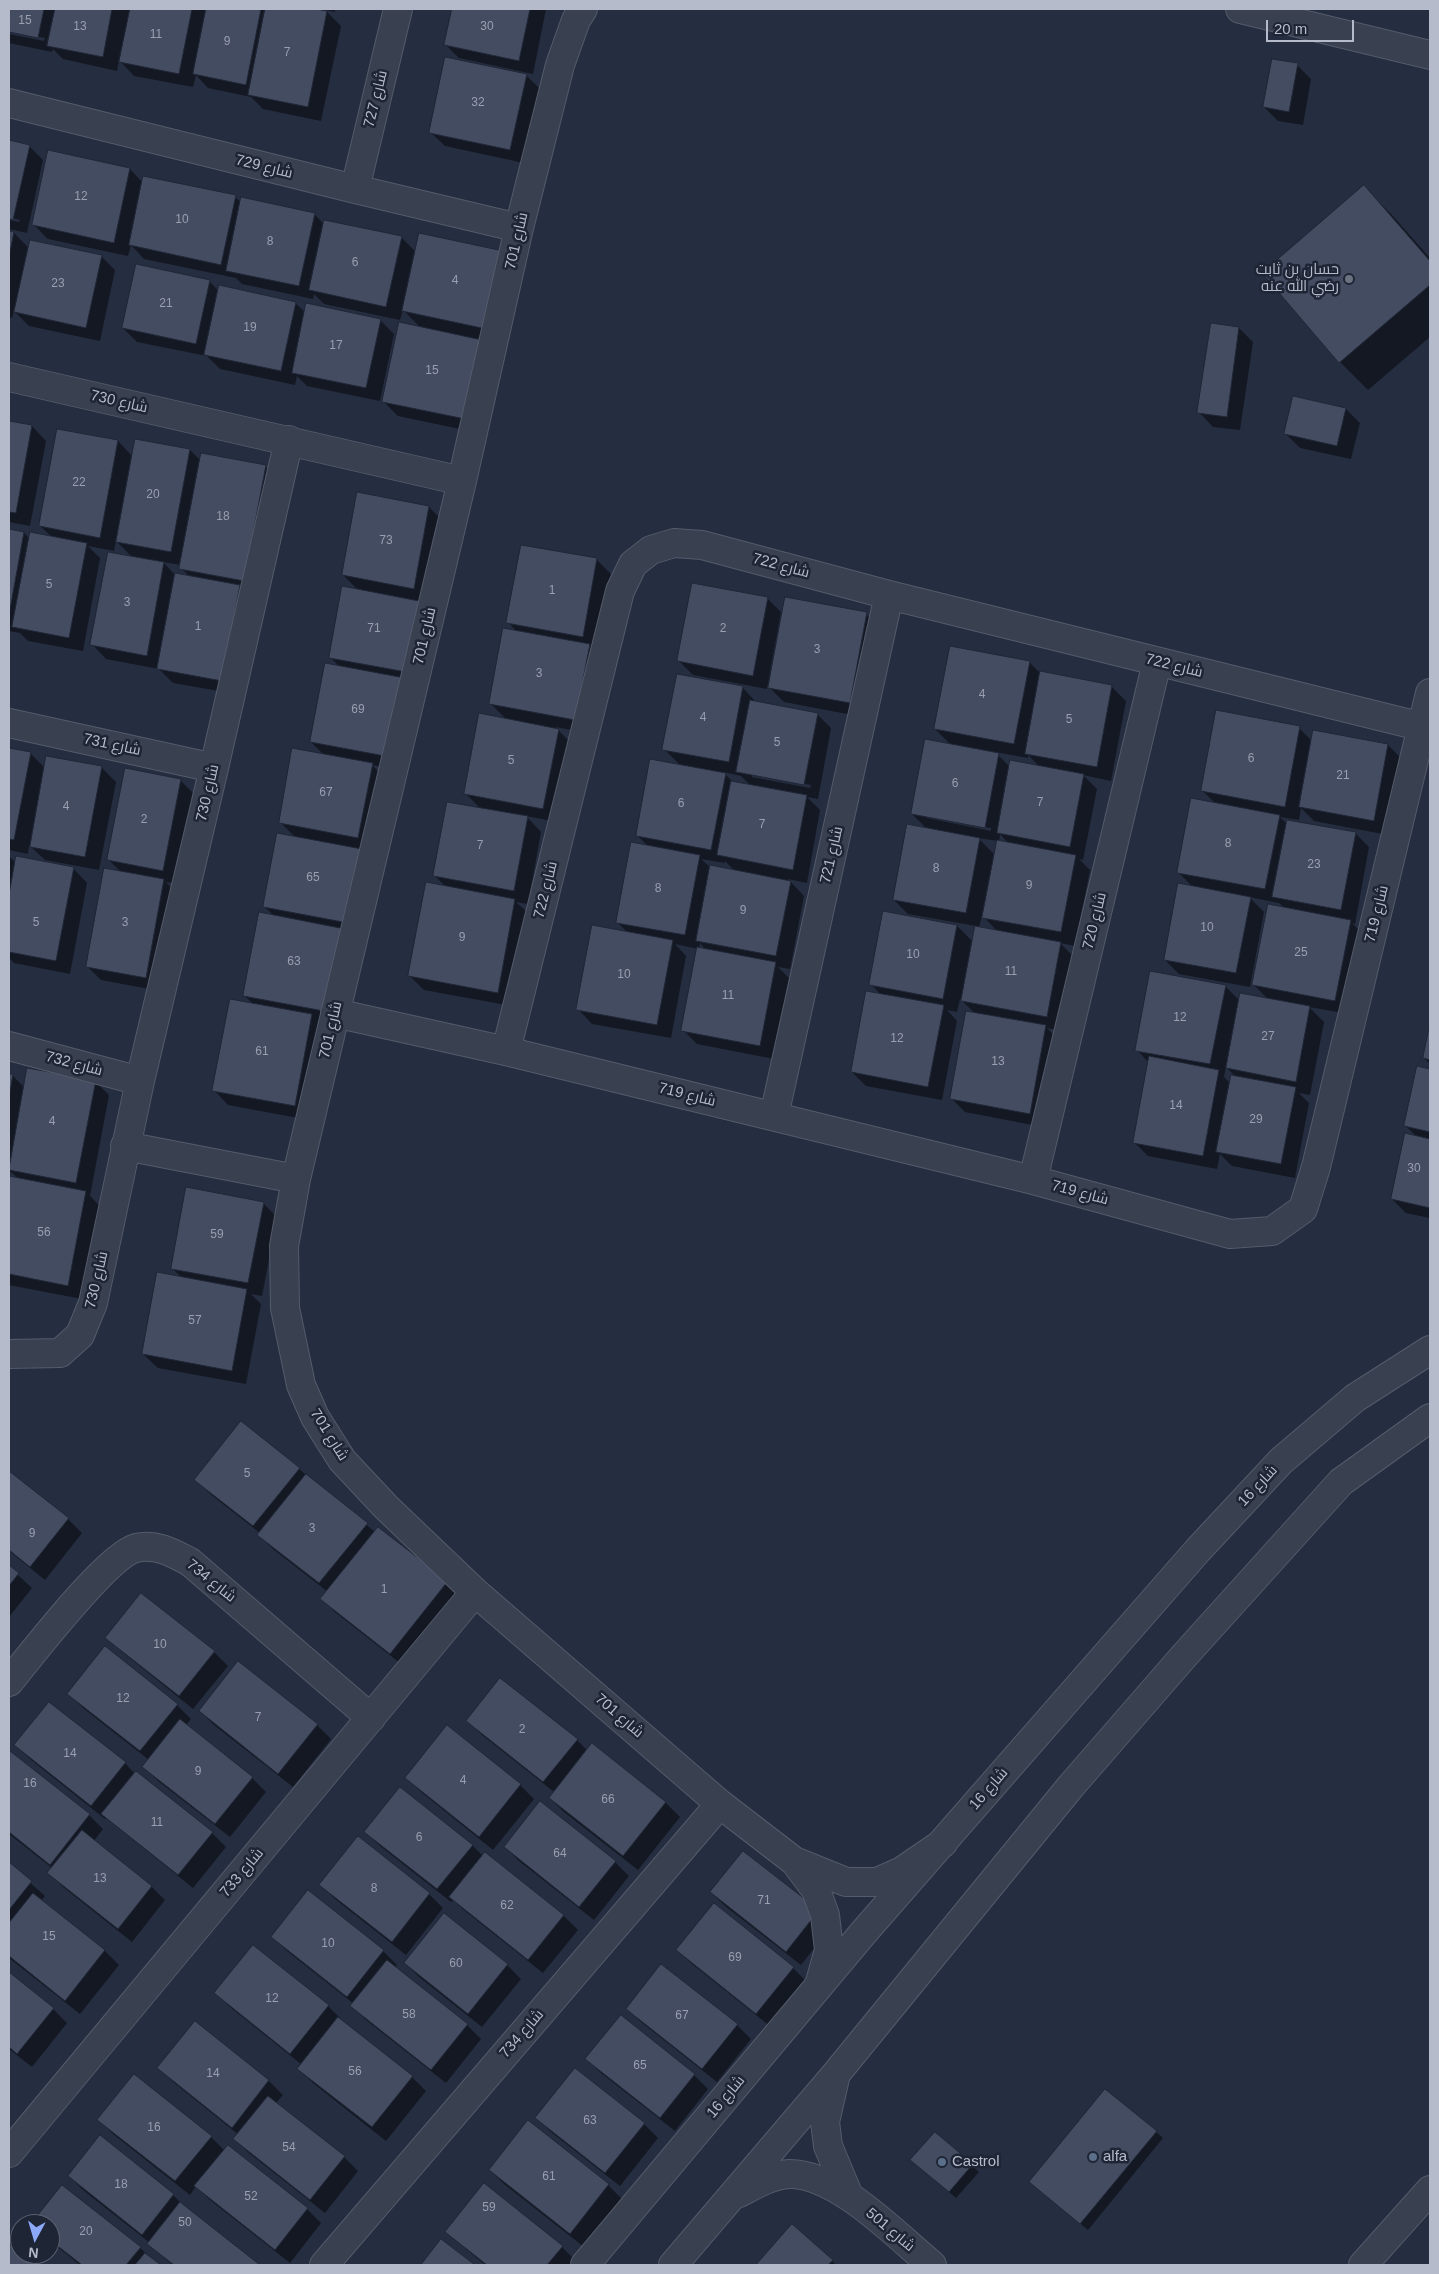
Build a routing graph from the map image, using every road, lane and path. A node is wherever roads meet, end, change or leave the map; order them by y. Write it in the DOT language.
graph roads {
  1 [pos="398,9"];
  2 [pos="583,9"];
  3 [pos="1240,9"];
  4 [pos="1271,12"];
  5 [pos="1430,55"];
  6 [pos="9,103"];
  7 [pos="355,190"];
  8 [pos="519,228"];
  9 [pos="9,377"];
  10 [pos="289,440"];
  11 [pos="462,481"];
  12 [pos="889,595"];
  13 [pos="1157,662"];
  14 [pos="1430,693"];
  15 [pos="9,722"];
  16 [pos="1423,727"];
  17 [pos="214,768"];
  18 [pos="335,1013"];
  19 [pos="9,1046"];
  20 [pos="506,1051"];
  21 [pos="140,1081"];
  22 [pos="774,1116"];
  23 [pos="125,1146"];
  24 [pos="296,1179"];
  25 [pos="1033,1180"];
  26 [pos="1430,1350"];
  27 [pos="9,1354"];
  28 [pos="1430,1418"];
  29 [pos="475,1592"];
  30 [pos="9,1682"];
  31 [pos="371,1718"];
  32 [pos="720,1804"];
  33 [pos="943,1842"];
  34 [pos="794,1861"];
  35 [pos="819,1986"];
  36 [pos="836,2075"];
  37 [pos="9,2153"];
  38 [pos="1430,2190"];
  39 [pos="848,2194"];
  40 [pos="732,2196"];
  41 [pos="588,2263"];
  42 [pos="324,2265"];
  43 [pos="672,2265"];
  44 [pos="932,2265"];
  45 [pos="1362,2265"];
  1 -- 7 [label="street, شارع 727"];
  2 -- 8 [label="street, شارع 701"];
  3 -- 4 [label="street"];
  4 -- 5 [label="street"];
  6 -- 7 [label="street, شارع 729"];
  7 -- 8 [label="street, شارع 729"];
  8 -- 11 [label="street, شارع 701"];
  9 -- 10 [label="street, شارع 730"];
  10 -- 11 [label="street, شارع 730"];
  10 -- 17 [label="street, شارع 730"];
  11 -- 18 [label="street, شارع 701"];
  12 -- 13 [label="street, شارع 722"];
  12 -- 20 [label="street, شارع 722"];
  12 -- 22 [label="street, شارع 721"];
  13 -- 16 [label="street, شارع 722"];
  13 -- 25 [label="street, شارع 720"];
  14 -- 16 [label="street, شارع 719"];
  15 -- 17 [label="street, شارع 731"];
  16 -- 25 [label="street, شارع 719"];
  17 -- 21 [label="street, شارع 730"];
  18 -- 20 [label="street, شارع 719"];
  18 -- 24 [label="street, شارع 701"];
  19 -- 21 [label="street, شارع 732"];
  20 -- 22 [label="street, شارع 719"];
  21 -- 23 [label="street, شارع 730"];
  22 -- 25 [label="street, شارع 719"];
  23 -- 24 [label="street"];
  23 -- 27 [label="street, شارع 730"];
  24 -- 29 [label="street, شارع 701"];
  26 -- 33 [label="street, شارع 16"];
  28 -- 36 [label="street"];
  29 -- 31 [label="street, شارع 733"];
  29 -- 32 [label="street, شارع 701"];
  30 -- 31 [label="street, شارع 734"];
  31 -- 37 [label="street, شارع 733"];
  32 -- 34 [label="street, شارع 701"];
  32 -- 42 [label="street, شارع 734"];
  33 -- 34 [label="street, شارع 701"];
  33 -- 35 [label="street, شارع 16"];
  34 -- 35 [label="street, شارع 701"];
  35 -- 41 [label="street, شارع 16"];
  36 -- 39 [label="street, شارع 501"];
  36 -- 40 [label="street"];
  38 -- 45 [label="street"];
  39 -- 40 [label="street, شارع 501"];
  39 -- 44 [label="street, شارع 501"];
  40 -- 43 [label="street"];
}
